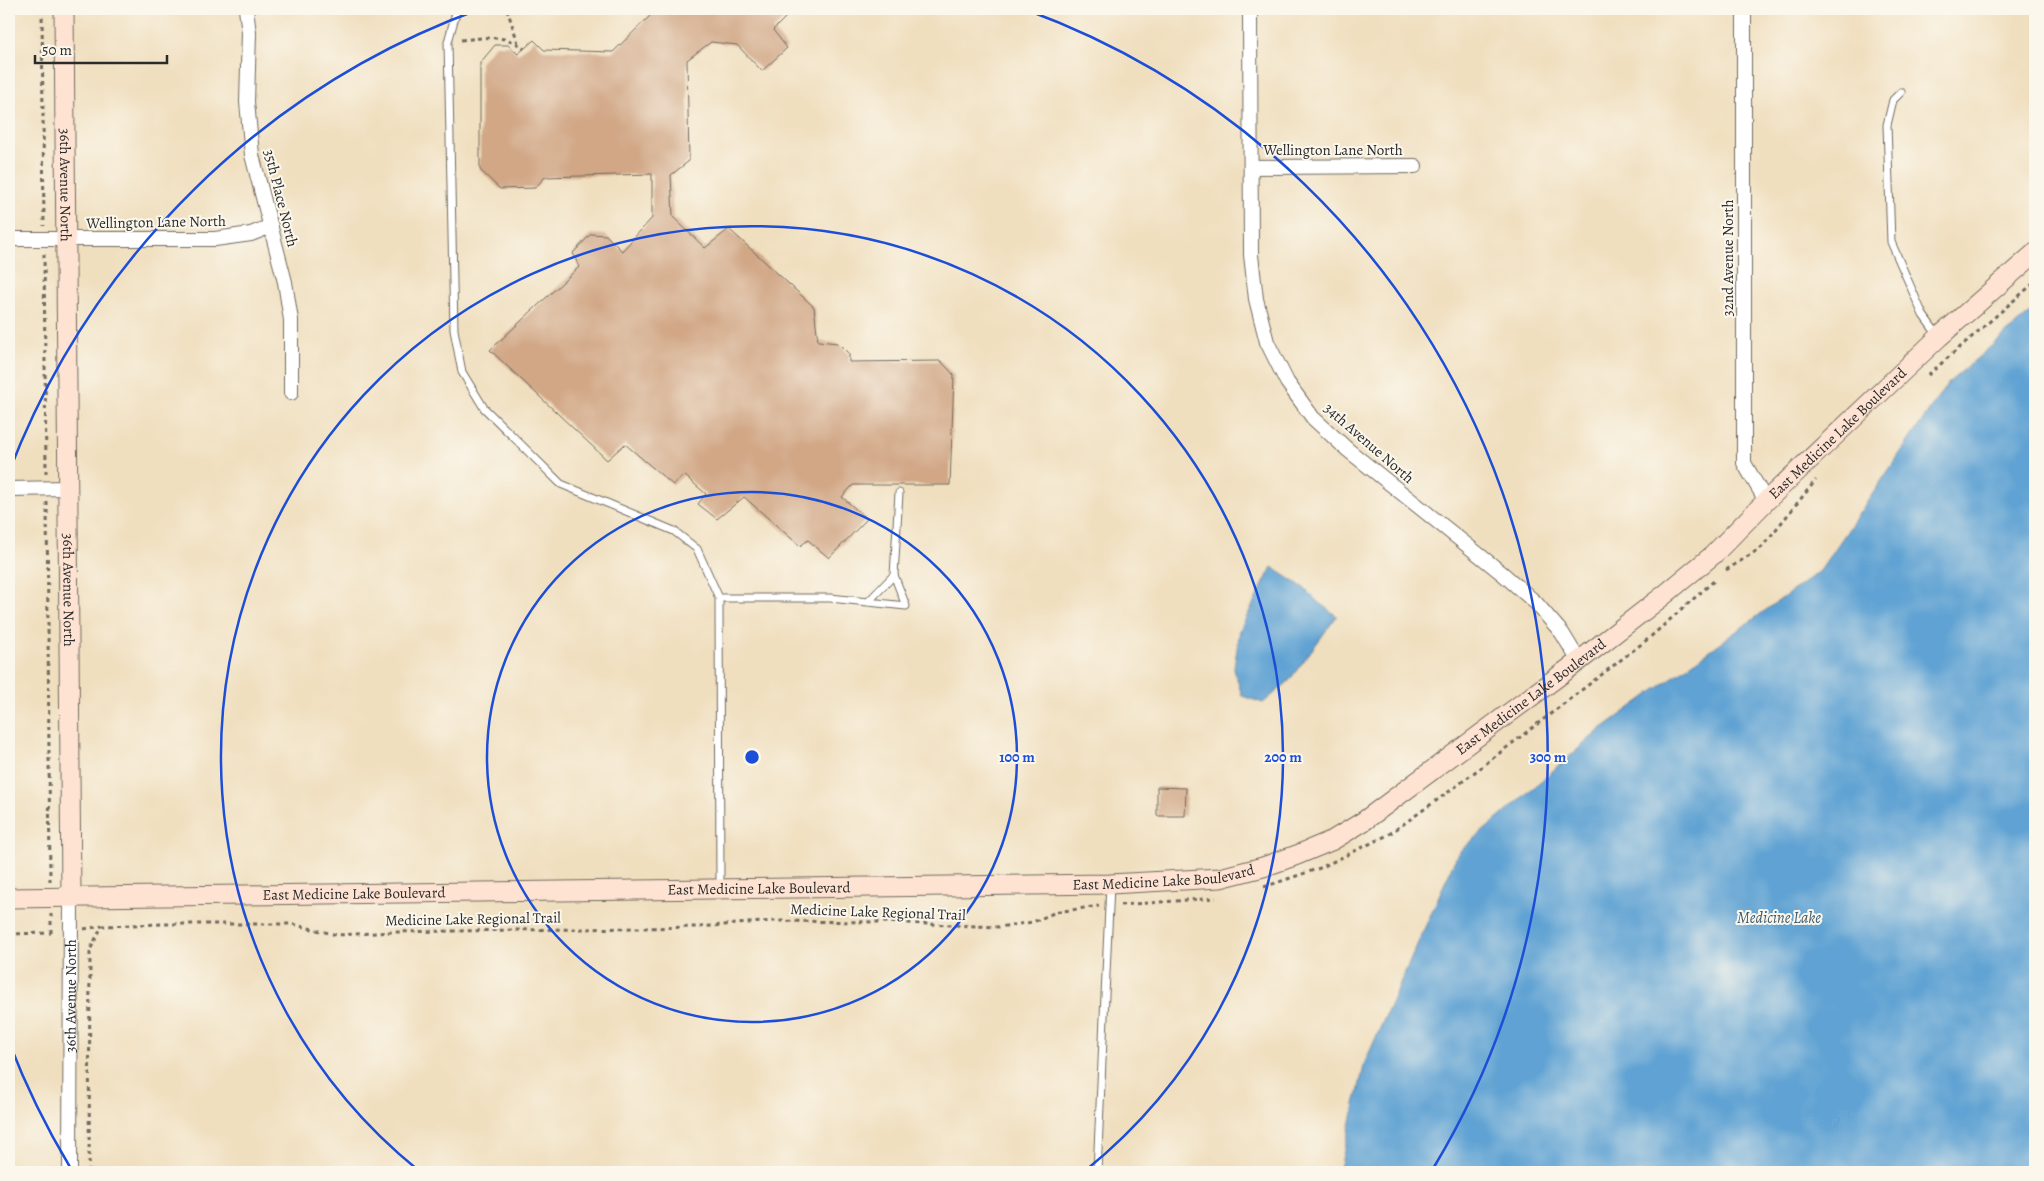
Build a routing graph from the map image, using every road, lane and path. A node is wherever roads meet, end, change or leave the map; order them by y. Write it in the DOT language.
graph roads {
  1 [pos="64,9"];
  2 [pos="246,9"];
  3 [pos="458,9"];
  4 [pos="507,9"];
  5 [pos="1250,9"];
  6 [pos="1744,9"];
  7 [pos="448,42"];
  8 [pos="518,43"];
  9 [pos="524,49"];
  10 [pos="1901,92"];
  11 [pos="1415,166"];
  12 [pos="1251,167"];
  13 [pos="271,226"];
  14 [pos="9,240"];
  15 [pos="66,240"];
  16 [pos="2035,253"];
  17 [pos="1939,337"];
  18 [pos="291,394"];
  19 [pos="68,488"];
  20 [pos="9,489"];
  21 [pos="899,493"];
  22 [pos="1766,501"];
  23 [pos="894,575"];
  24 [pos="719,598"];
  25 [pos="868,602"];
  26 [pos="1579,661"];
  27 [pos="1110,884"];
  28 [pos="720,890"];
  29 [pos="72,897"];
  30 [pos="9,898"];
  31 [pos="1090,906"];
  32 [pos="70,1172"];
  33 [pos="89,1172"];
  34 [pos="1097,1172"];
  1 -- 15 [label="street, 36th Avenue North"];
  2 -- 13 [label="street, 35th Place North"];
  3 -- 7 [label="lane"];
  4 -- 8 [label="path"];
  5 -- 12 [label="street, 34th Avenue North"];
  6 -- 22 [label="street, 32nd Avenue North"];
  7 -- 8 [label="path"];
  7 -- 24 [label="lane"];
  8 -- 9 [label="path"];
  10 -- 17 [label="lane"];
  11 -- 12 [label="street, Wellington Lane North"];
  12 -- 26 [label="street, 34th Avenue North"];
  13 -- 15 [label="street, Wellington Lane North"];
  13 -- 18 [label="street, 35th Place North"];
  14 -- 15 [label="street, Wellington Lane North"];
  15 -- 19 [label="street, 36th Avenue North"];
  16 -- 17 [label="street, East Medicine Lake Boulevard"];
  17 -- 22 [label="street, East Medicine Lake Boulevard"];
  19 -- 20 [label="street"];
  19 -- 29 [label="street, 36th Avenue North"];
  21 -- 23 [label="lane"];
  22 -- 26 [label="street, East Medicine Lake Boulevard"];
  23 -- 25 [label="lane"];
  23 -- 25 [label="lane"];
  24 -- 25 [label="lane"];
  24 -- 28 [label="lane"];
  26 -- 27 [label="street, East Medicine Lake Boulevard"];
  27 -- 28 [label="street, East Medicine Lake Boulevard"];
  27 -- 34 [label="lane"];
  28 -- 29 [label="street, East Medicine Lake Boulevard"];
  29 -- 30 [label="street, East Medicine Lake Boulevard"];
  29 -- 32 [label="street, 36th Avenue North"];
  31 -- 33 [label="path, Medicine Lake Regional Trail"];
}
